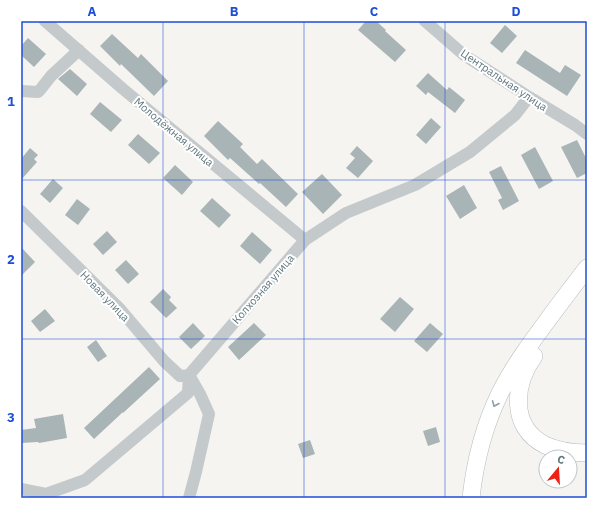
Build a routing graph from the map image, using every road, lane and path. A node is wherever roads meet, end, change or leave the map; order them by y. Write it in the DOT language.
graph roads {
  1 [pos="45,21"];
  2 [pos="424,21"];
  3 [pos="79,50"];
  4 [pos="21,91"];
  5 [pos="529,97"];
  6 [pos="587,134"];
  7 [pos="21,211"];
  8 [pos="305,240"];
  9 [pos="587,268"];
  10 [pos="587,285"];
  11 [pos="526,349"];
  12 [pos="189,375"];
  13 [pos="587,453"];
  14 [pos="538,454"];
  15 [pos="21,489"];
  16 [pos="189,498"];
  17 [pos="471,498"];
  1 -- 3 [label="street, Молодёжная улица"];
  2 -- 5 [label="street, Центральная улица"];
  3 -- 4 [label="street"];
  3 -- 8 [label="street, Молодёжная улица"];
  5 -- 6 [label="street, Центральная улица"];
  5 -- 8 [label="street, Колхозная улица"];
  7 -- 12 [label="street, Новая улица"];
  8 -- 12 [label="street, Колхозная улица"];
  9 -- 11 [label="main road"];
  10 -- 13 [label="main road"];
  11 -- 14 [label="main road"];
  11 -- 17 [label="main road, one-way"];
  12 -- 15 [label="street"];
  12 -- 16 [label="street"];
}
